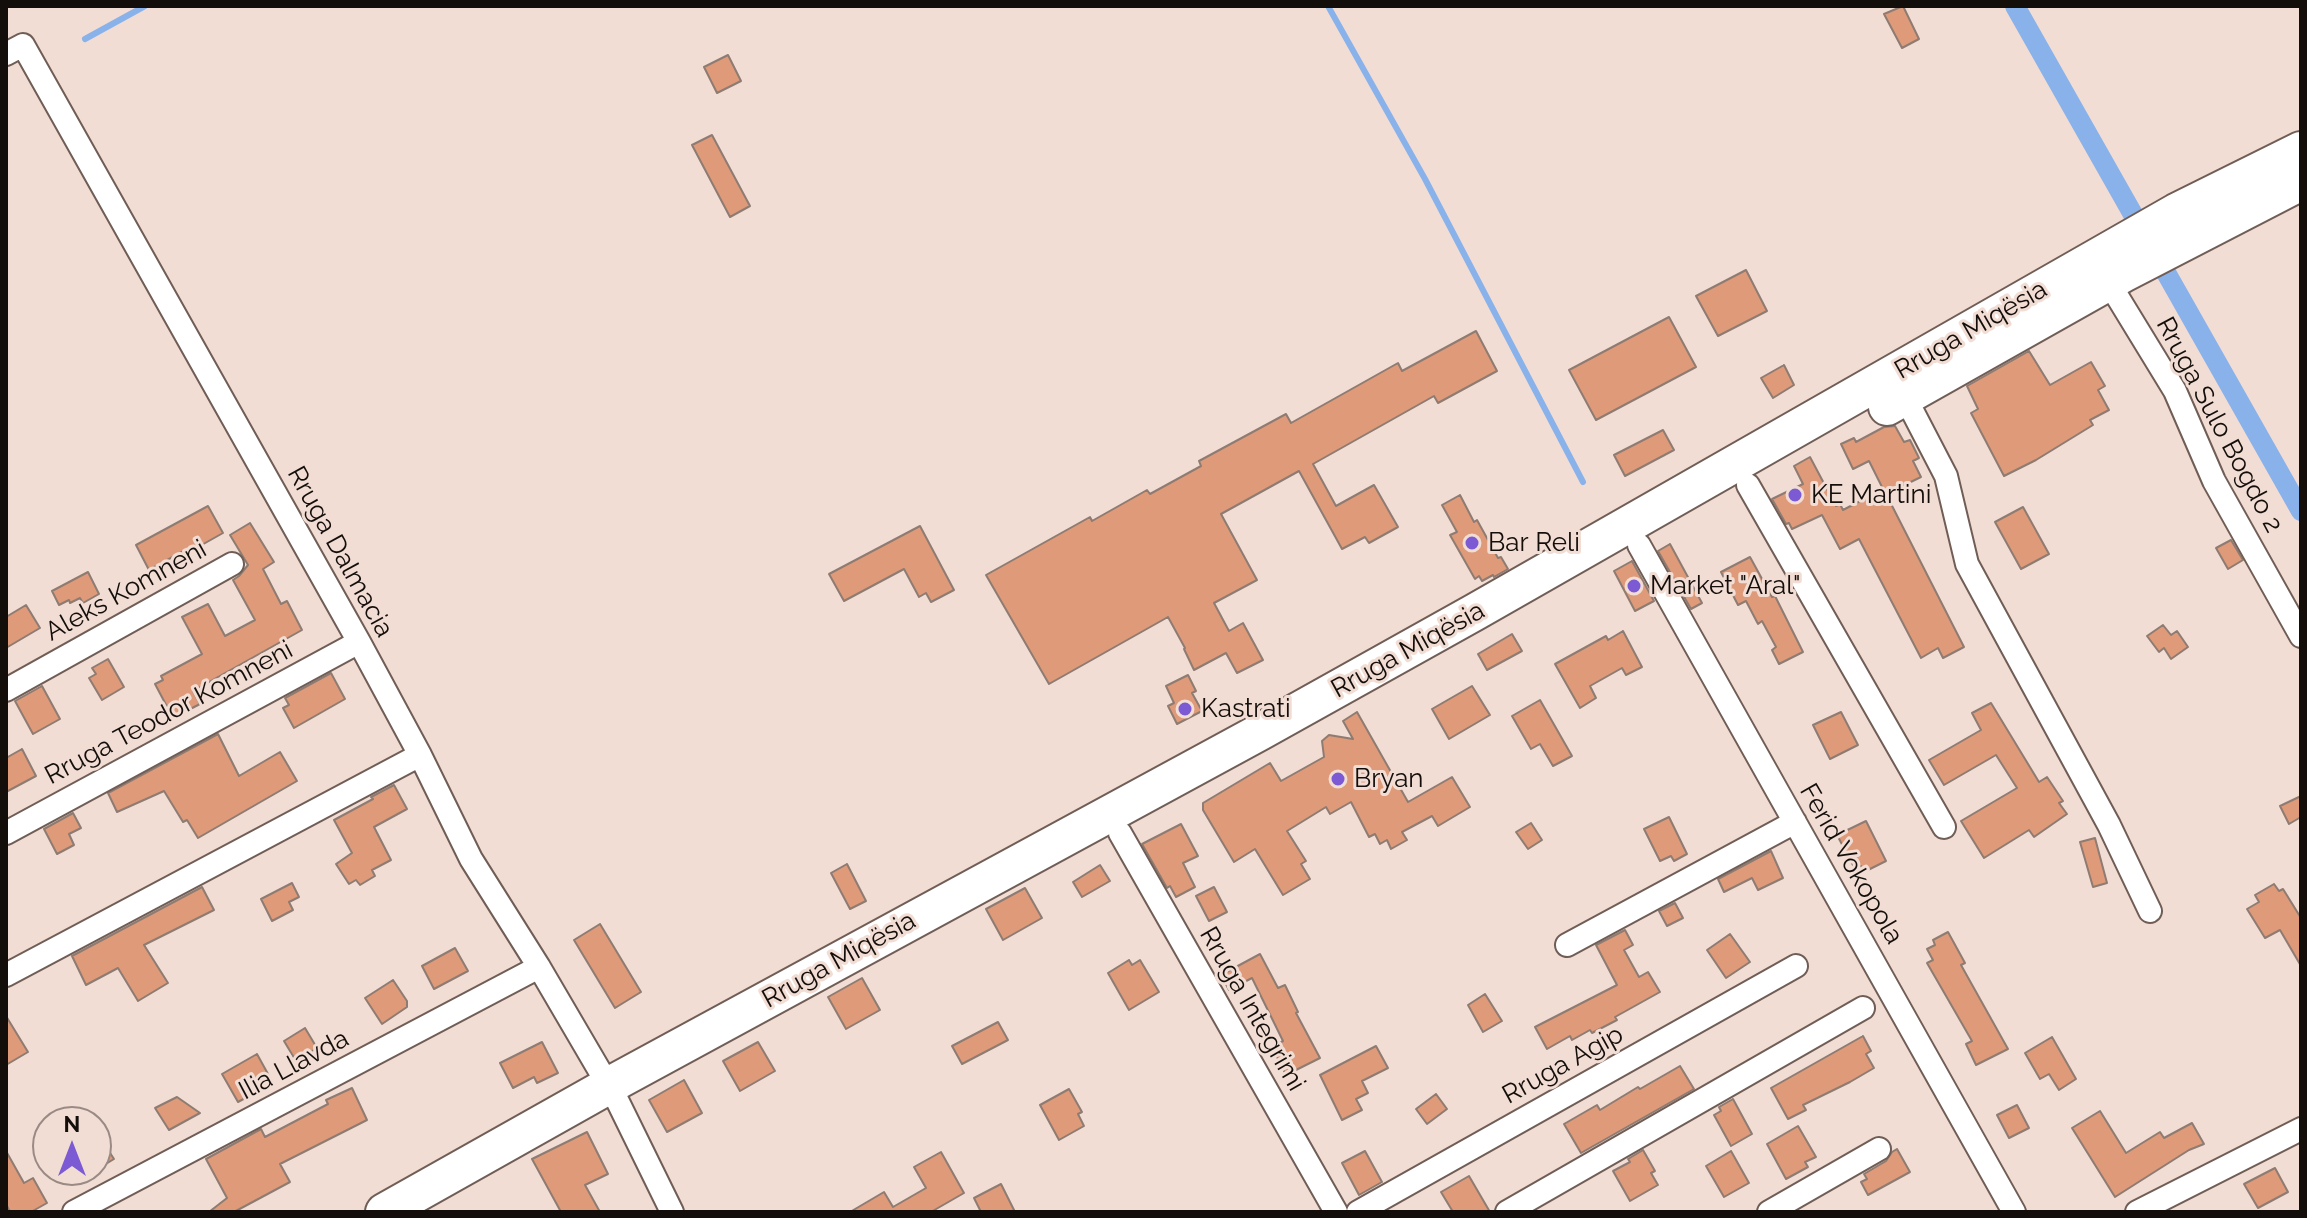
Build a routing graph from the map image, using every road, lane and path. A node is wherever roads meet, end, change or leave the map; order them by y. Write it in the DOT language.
graph roads {
  1 [pos="15,49"];
  2 [pos="2301,150"];
  3 [pos="2301,182"];
  4 [pos="2170,233"];
  5 [pos="2114,269"];
  6 [pos="1905,397"];
  7 [pos="1748,485"];
  8 [pos="1639,545"];
  9 [pos="232,564"];
  10 [pos="2301,636"];
  11 [pos="359,642"];
  12 [pos="6,690"];
  13 [pos="420,755"];
  14 [pos="1795,822"];
  15 [pos="1944,827"];
  16 [pos="6,833"];
  17 [pos="1120,833"];
  18 [pos="2150,911"];
  19 [pos="1567,945"];
  20 [pos="1796,966"];
  21 [pos="539,967"];
  22 [pos="6,975"];
  23 [pos="1863,1008"];
  24 [pos="613,1094"];
  25 [pos="2301,1129"];
  26 [pos="1879,1149"];
  27 [pos="74,1212"];
  28 [pos="384,1212"];
  29 [pos="424,1212"];
  30 [pos="672,1212"];
  31 [pos="1336,1212"];
  32 [pos="1358,1212"];
  33 [pos="1507,1212"];
  34 [pos="1769,1212"];
  35 [pos="2014,1212"];
  36 [pos="2137,1212"];
  1 -- 11 [label="street, Rruga Dalmacia"];
  2 -- 4 [label="main road, Rruga Miqësia"];
  3 -- 4 [label="main road, Rruga Miqësia"];
  4 -- 5 [label="main road, Rruga Miqësia"];
  5 -- 6 [label="main road, Rruga Miqësia"];
  5 -- 10 [label="street, Rruga Sulo Bogdo 2"];
  5 -- 24 [label="main road, Rruga Miqësia"];
  6 -- 7 [label="main road, Rruga Miqësia"];
  6 -- 18 [label="street"];
  7 -- 8 [label="main road, Rruga Miqësia"];
  7 -- 15 [label="street"];
  8 -- 14 [label="street, Ferid Vokopola"];
  8 -- 17 [label="main road, Rruga Miqësia"];
  9 -- 12 [label="street, Aleks Komneni"];
  11 -- 13 [label="street, Rruga Dalmacia"];
  11 -- 16 [label="street, Rruga Teodor Komneni"];
  13 -- 21 [label="street, Rruga Dalmacia"];
  13 -- 22 [label="street"];
  14 -- 19 [label="street"];
  14 -- 35 [label="street, Ferid Vokopola"];
  17 -- 24 [label="main road, Rruga Miqësia"];
  17 -- 31 [label="street, Rruga Integrimi"];
  20 -- 32 [label="street, Rruga Agip"];
  21 -- 24 [label="street, Rruga Dalmacia"];
  21 -- 27 [label="street, Ilia Llavda"];
  23 -- 33 [label="street"];
  24 -- 28 [label="main road, Rruga Miqësia"];
  24 -- 29 [label="main road, Rruga Miqësia"];
  24 -- 30 [label="street, Rruga Dalmacia"];
  25 -- 36 [label="street"];
  26 -- 34 [label="street"];
}
